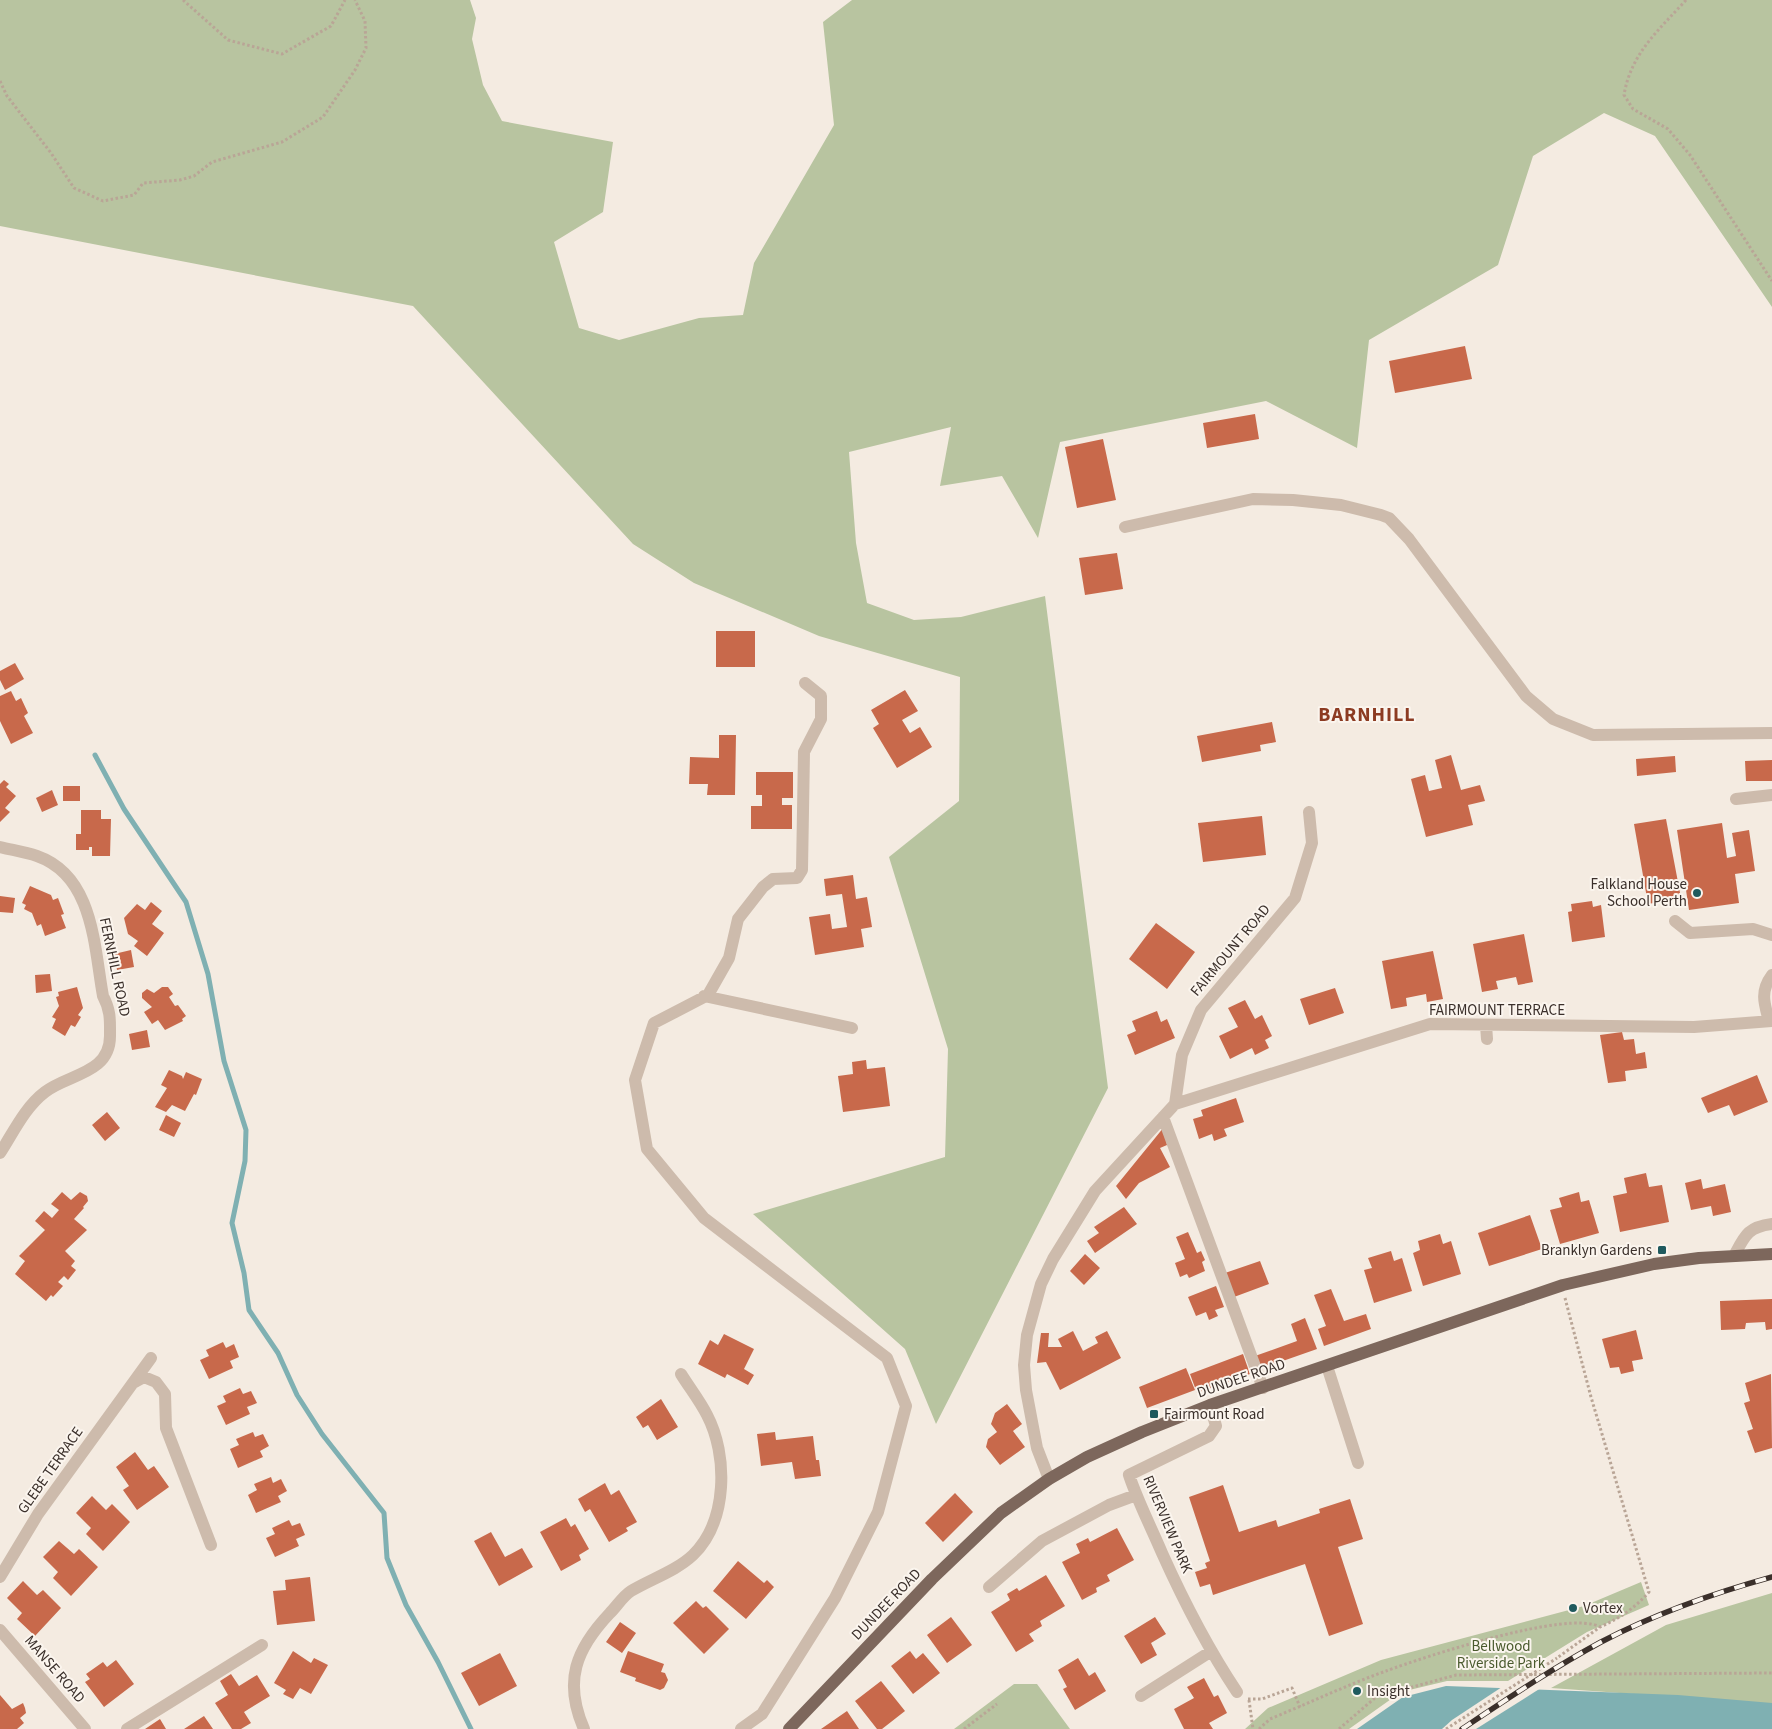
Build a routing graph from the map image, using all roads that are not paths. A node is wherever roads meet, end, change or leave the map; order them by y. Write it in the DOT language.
graph roads {
  1 [pos="1125,528"];
  2 [pos="805,683"];
  3 [pos="1772,733"];
  4 [pos="1772,795"];
  5 [pos="1736,798"];
  6 [pos="1309,812"];
  7 [pos="0,847"];
  8 [pos="1675,921"];
  9 [pos="1772,935"];
  10 [pos="1772,975"];
  11 [pos="704,996"];
  12 [pos="1771,1021"];
  13 [pos="1486,1025"];
  14 [pos="852,1028"];
  15 [pos="1487,1039"];
  16 [pos="1174,1104"];
  17 [pos="1163,1117"];
  18 [pos="0,1153"];
  19 [pos="1772,1224"];
  20 [pos="1772,1254"];
  21 [pos="1734,1256"];
  22 [pos="151,1358"];
  23 [pos="1327,1366"];
  24 [pos="681,1374"];
  25 [pos="131,1384"];
  26 [pos="1263,1388"];
  27 [pos="1210,1405"];
  28 [pos="1358,1463"];
  29 [pos="1049,1479"];
  30 [pos="1136,1495"];
  31 [pos="211,1545"];
  32 [pos="0,1577"];
  33 [pos="990,1587"];
  34 [pos="0,1630"];
  35 [pos="262,1645"];
  36 [pos="1210,1652"];
  37 [pos="1237,1692"];
  38 [pos="1142,1696"];
  39 [pos="85,1729"];
  40 [pos="127,1729"];
  41 [pos="584,1729"];
  42 [pos="741,1729"];
  43 [pos="789,1729"];
  1 -- 3 [label="street"];
  2 -- 11 [label="street"];
  4 -- 5 [label="street"];
  6 -- 16 [label="street, FAIRMOUNT ROAD"];
  7 -- 18 [label="street, FERNHILL ROAD"];
  8 -- 9 [label="street"];
  10 -- 12 [label="street"];
  11 -- 14 [label="street"];
  11 -- 42 [label="street"];
  12 -- 13 [label="street, FAIRMOUNT TERRACE"];
  13 -- 15 [label="street"];
  13 -- 16 [label="street, FAIRMOUNT TERRACE"];
  16 -- 17 [label="street"];
  17 -- 26 [label="street"];
  17 -- 29 [label="street"];
  19 -- 21 [label="street"];
  20 -- 21 [label="main road, DUNDEE ROAD"];
  21 -- 23 [label="main road, DUNDEE ROAD"];
  22 -- 25 [label="street, GLEBE TERRACE"];
  23 -- 26 [label="main road, DUNDEE ROAD"];
  23 -- 28 [label="street"];
  24 -- 41 [label="street"];
  25 -- 31 [label="street"];
  25 -- 32 [label="street, GLEBE TERRACE"];
  26 -- 27 [label="main road, DUNDEE ROAD"];
  27 -- 29 [label="main road, DUNDEE ROAD"];
  27 -- 30 [label="street, RIVERVIEW PARK"];
  29 -- 43 [label="main road, DUNDEE ROAD"];
  30 -- 33 [label="street"];
  30 -- 36 [label="street, RIVERVIEW PARK"];
  34 -- 39 [label="street, MANSE ROAD"];
  35 -- 40 [label="street"];
  36 -- 37 [label="street, RIVERVIEW PARK"];
  36 -- 38 [label="street"];
}
